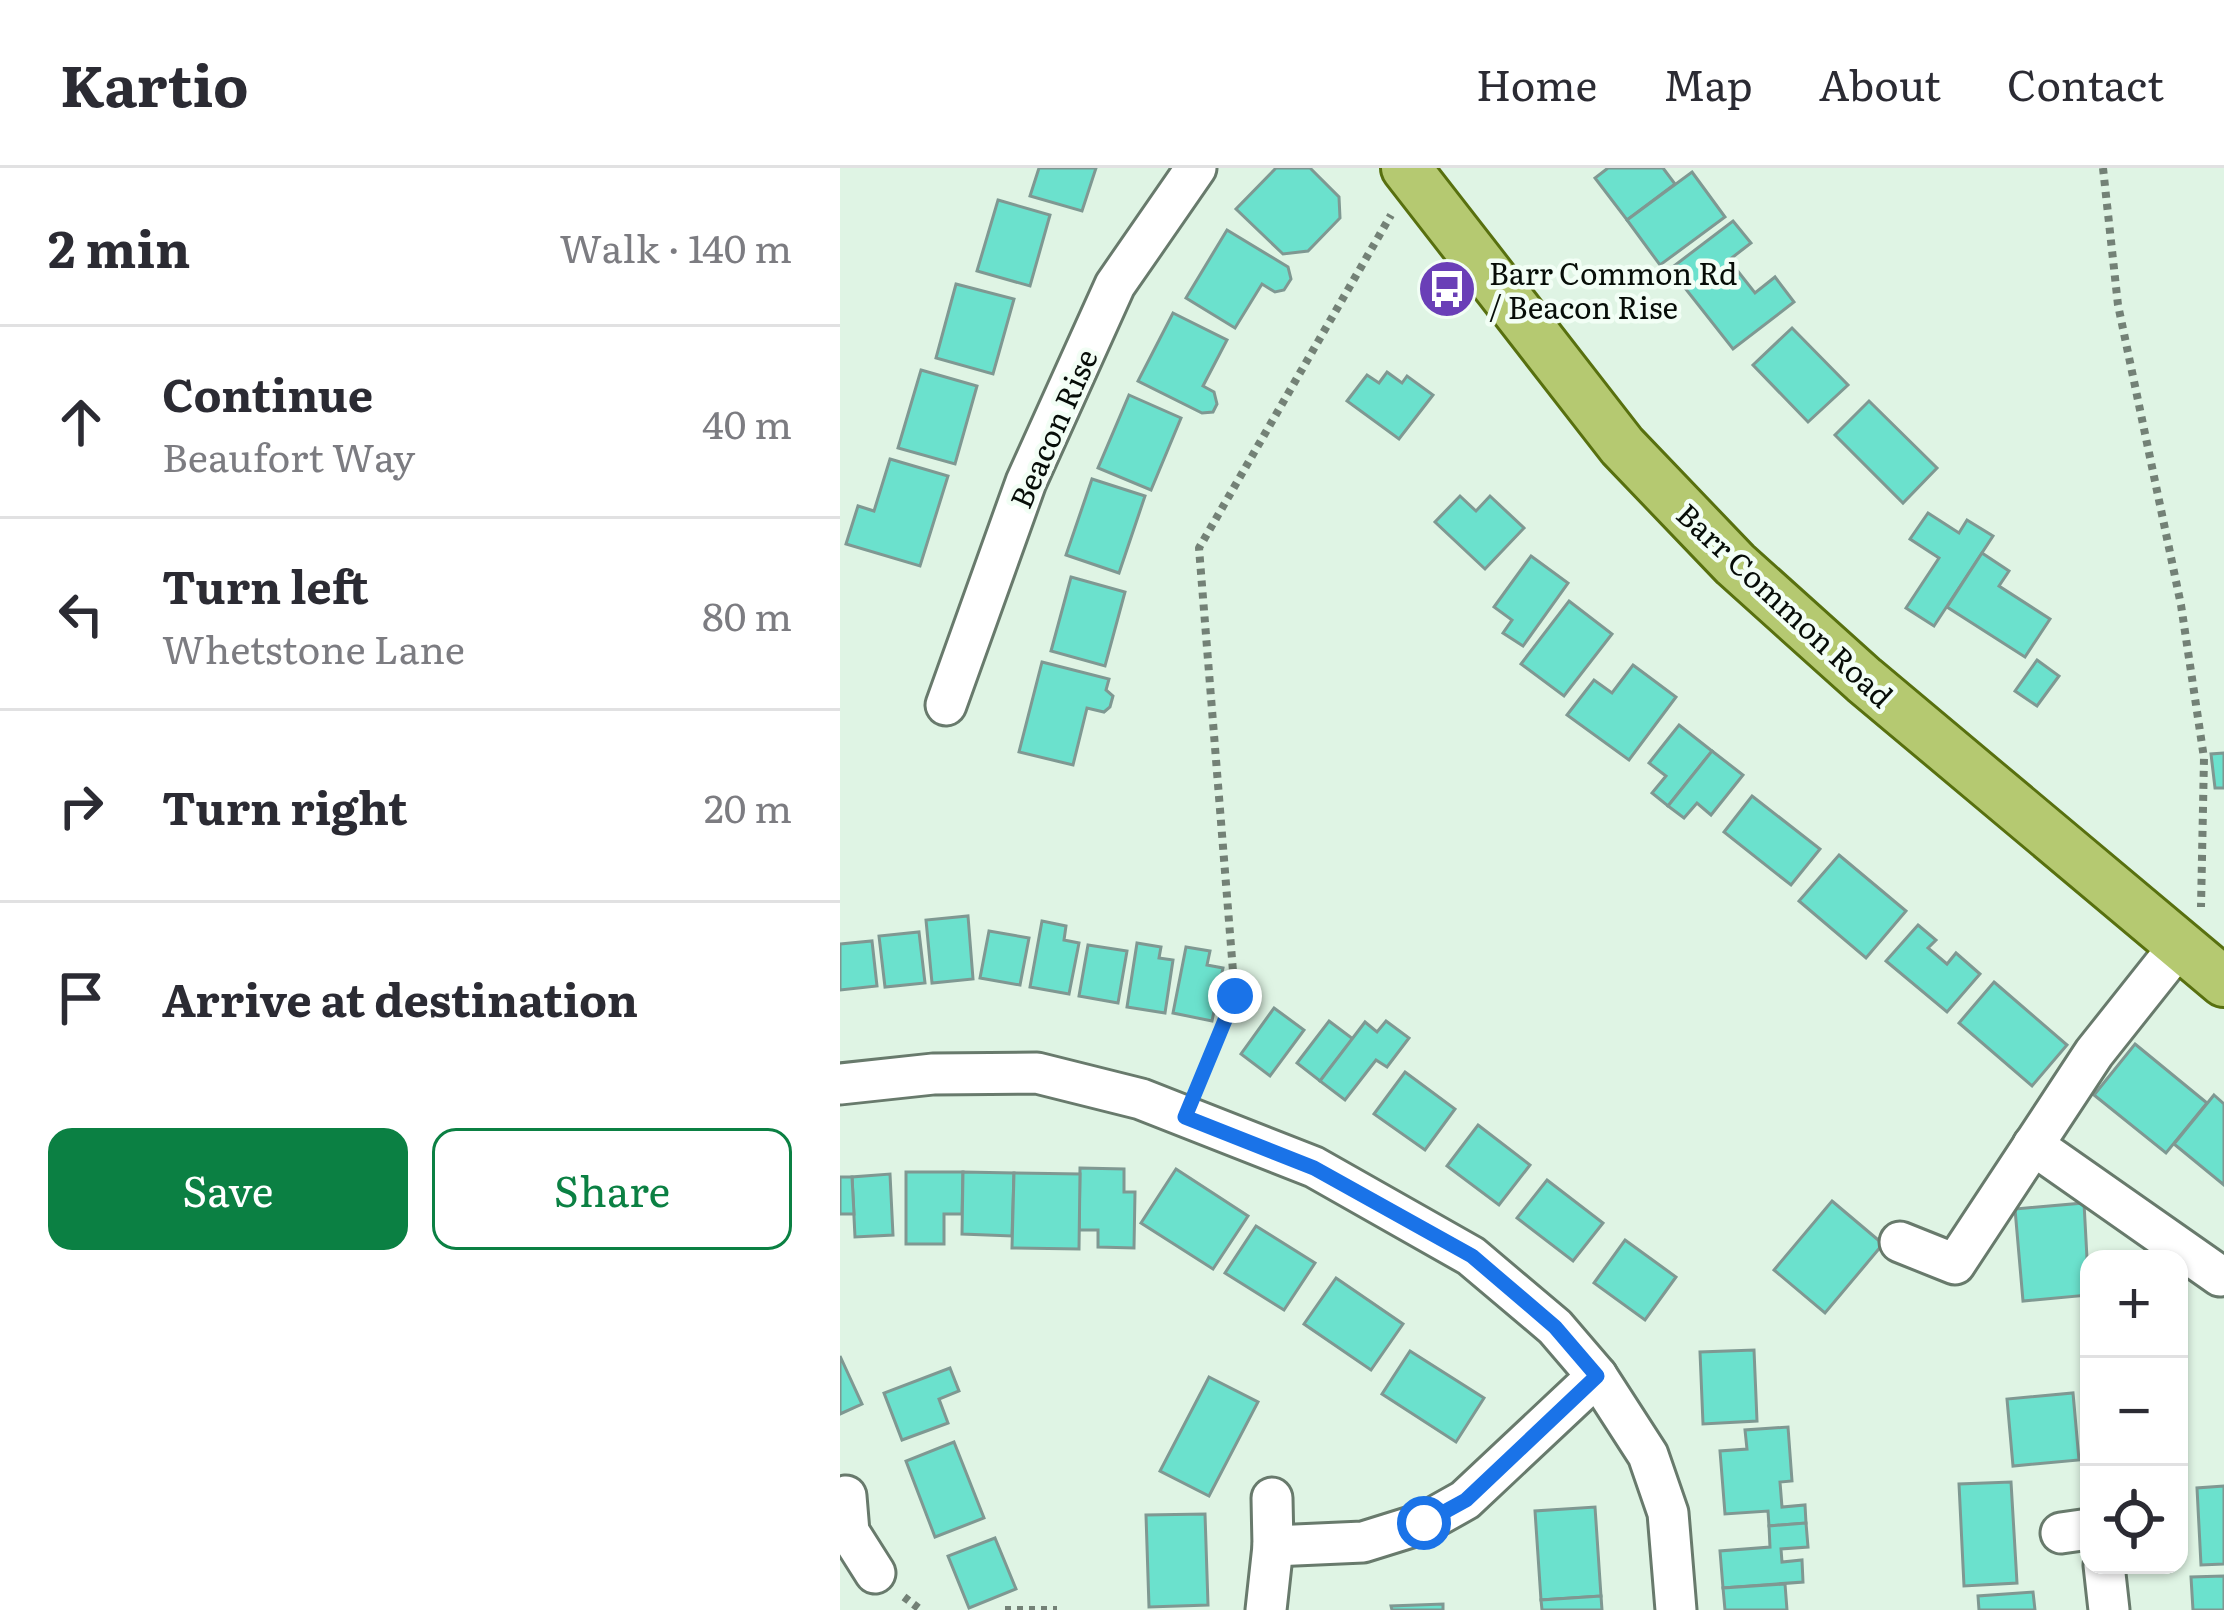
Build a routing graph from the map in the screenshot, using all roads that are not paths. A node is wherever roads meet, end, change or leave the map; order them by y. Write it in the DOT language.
graph roads {
  1 [pos="1196,168"];
  2 [pos="1410,173"];
  3 [pos="946,706"];
  4 [pos="2201,964"];
  5 [pos="840,1084"];
  6 [pos="2033,1145"];
  7 [pos="1900,1241"];
  8 [pos="2220,1276"];
  9 [pos="1597,1376"];
  10 [pos="1272,1498"];
  11 [pos="845,1521"];
  12 [pos="1273,1546"];
  13 [pos="875,1574"];
  14 [pos="2105,1574"];
  15 [pos="1266,1610"];
  16 [pos="1676,1610"];
  17 [pos="2109,1610"];
  1 -- 3 [label="street, Beacon Rise"];
  2 -- 4 [label="main road, Barr Common Road"];
  4 -- 6 [label="street"];
  5 -- 9 [label="street"];
  6 -- 7 [label="street"];
  6 -- 8 [label="street"];
  9 -- 12 [label="street"];
  9 -- 16 [label="street"];
  10 -- 12 [label="street"];
  11 -- 13 [label="street"];
  12 -- 15 [label="street"];
  14 -- 17 [label="street"];
}
